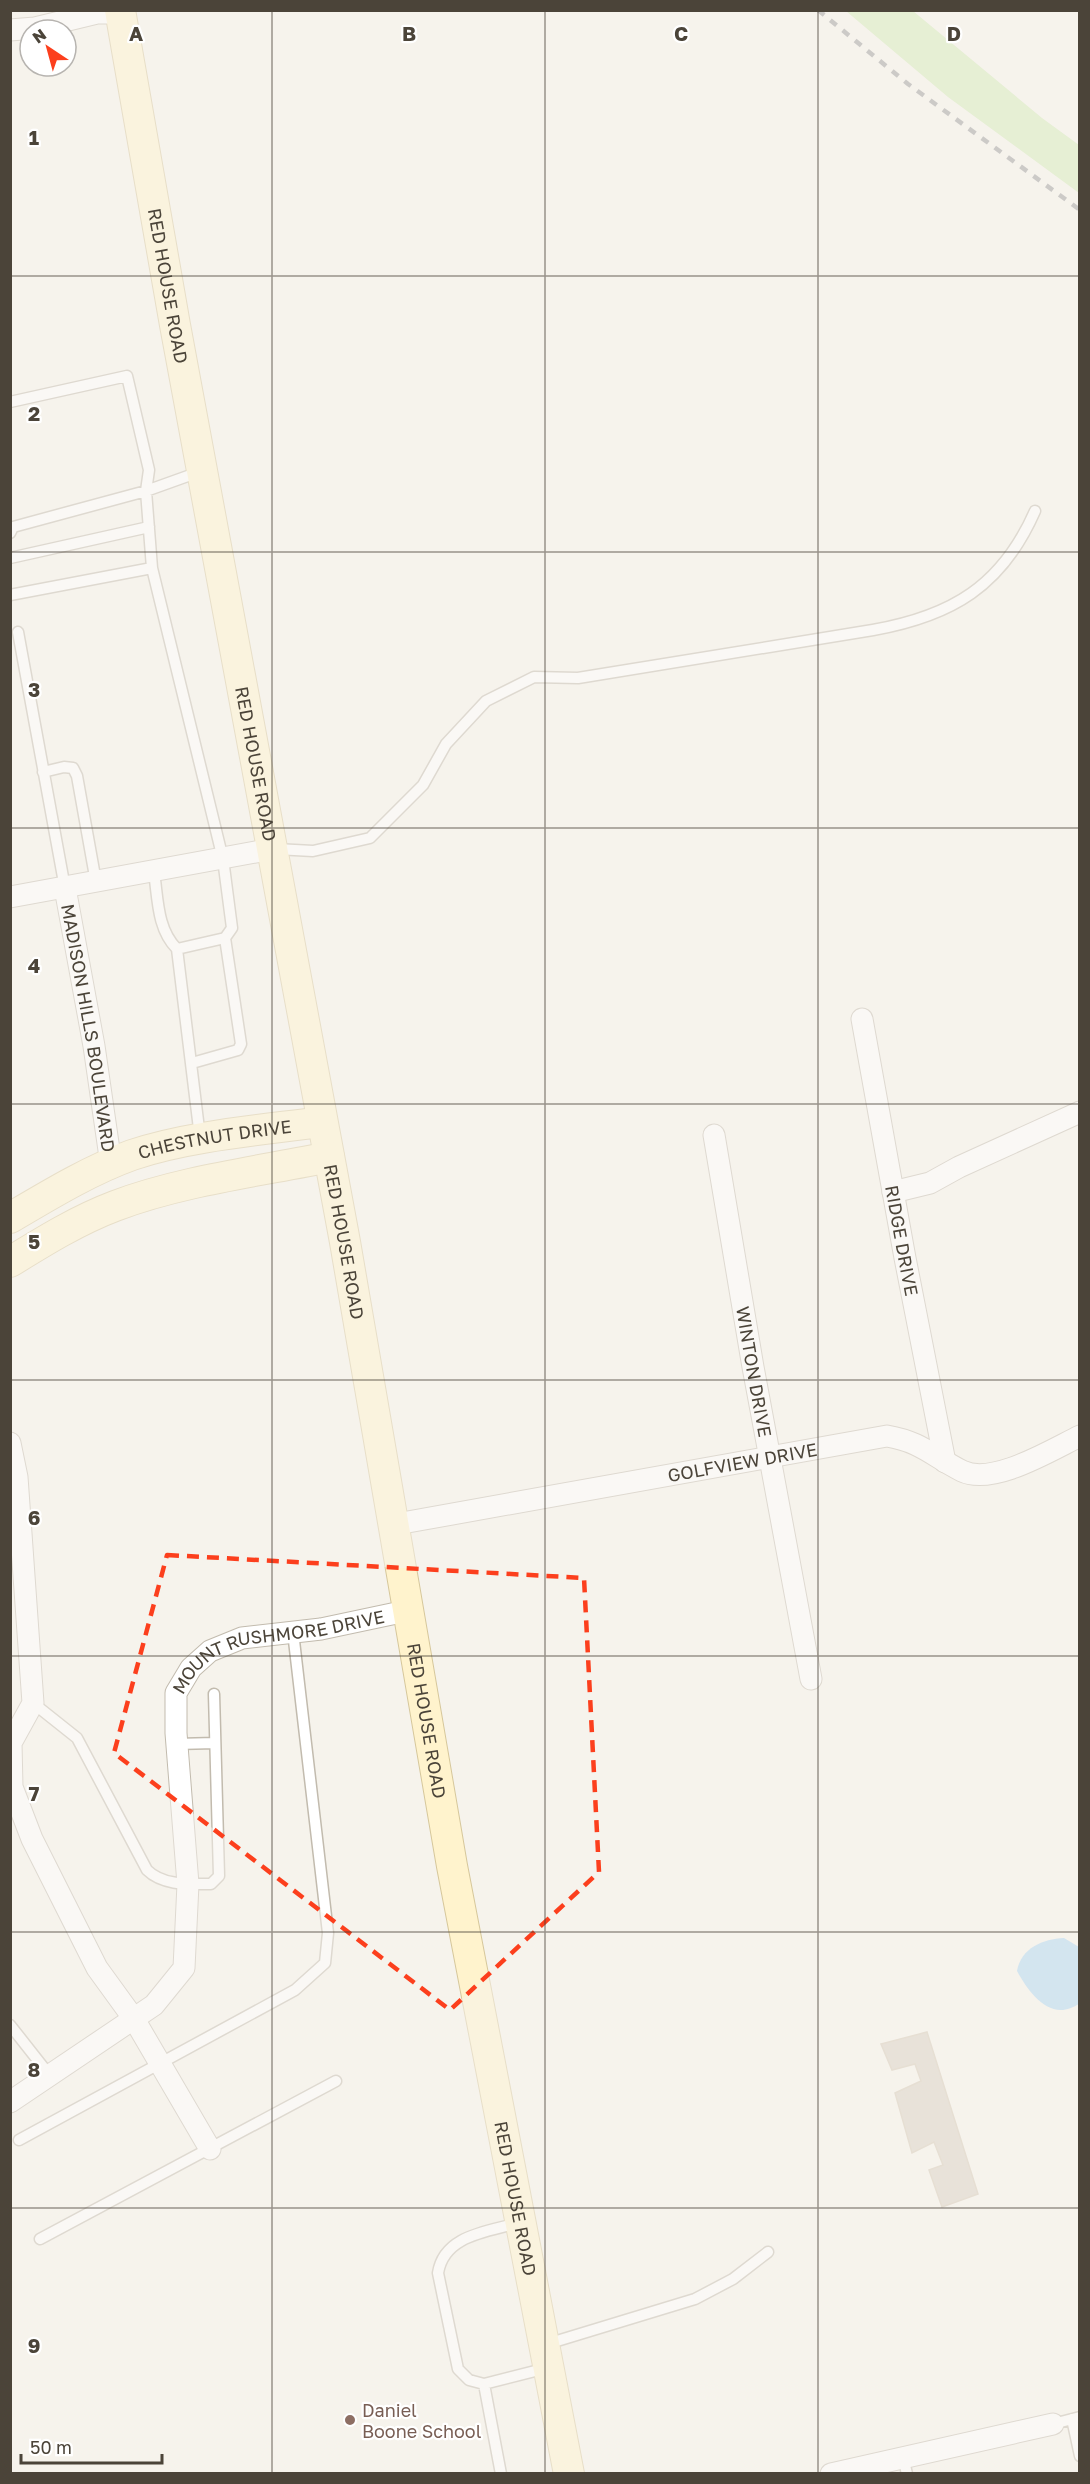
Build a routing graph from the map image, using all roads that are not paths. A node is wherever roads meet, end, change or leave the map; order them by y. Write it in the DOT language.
graph roads {
  1 [pos="121,12"];
  2 [pos="10,30"];
  3 [pos="10,402"];
  4 [pos="202,471"];
  5 [pos="146,491"];
  6 [pos="1035,511"];
  7 [pos="149,527"];
  8 [pos="12,530"];
  9 [pos="10,558"];
  10 [pos="152,568"];
  11 [pos="10,595"];
  12 [pos="18,632"];
  13 [pos="43,772"];
  14 [pos="272,849"];
  15 [pos="223,859"];
  16 [pos="154,872"];
  17 [pos="96,882"];
  18 [pos="65,888"];
  19 [pos="10,897"];
  20 [pos="225,938"];
  21 [pos="177,949"];
  22 [pos="862,1019"];
  23 [pos="192,1063"];
  24 [pos="1080,1112"];
  25 [pos="321,1122"];
  26 [pos="714,1135"];
  27 [pos="200,1140"];
  28 [pos="329,1157"];
  29 [pos="111,1164"];
  30 [pos="893,1192"];
  31 [pos="10,1218"];
  32 [pos="10,1262"];
  33 [pos="1080,1436"];
  34 [pos="10,1443"];
  35 [pos="771,1459"];
  36 [pos="945,1462"];
  37 [pos="391,1525"];
  38 [pos="17,1576"];
  39 [pos="406,1611"];
  40 [pos="293,1632"];
  41 [pos="812,1679"];
  42 [pos="214,1694"];
  43 [pos="33,1703"];
  44 [pos="215,1743"];
  45 [pos="176,1744"];
  46 [pos="188,1884"];
  47 [pos="134,2019"];
  48 [pos="10,2025"];
  49 [pos="160,2063"];
  50 [pos="51,2077"];
  51 [pos="336,2081"];
  52 [pos="10,2102"];
  53 [pos="19,2140"];
  54 [pos="210,2149"];
  55 [pos="521,2222"];
  56 [pos="40,2239"];
  57 [pos="768,2252"];
  58 [pos="546,2356"];
  59 [pos="484,2384"];
  60 [pos="1068,2420"];
  61 [pos="1080,2456"];
  62 [pos="905,2465"];
  63 [pos="501,2474"];
  64 [pos="569,2474"];
  65 [pos="831,2474"];
  1 -- 2 [label="street"];
  1 -- 4 [label="main road, RED HOUSE ROAD"];
  3 -- 5 [label="lane"];
  4 -- 5 [label="lane"];
  4 -- 14 [label="main road, RED HOUSE ROAD"];
  5 -- 7 [label="lane"];
  5 -- 8 [label="lane"];
  6 -- 14 [label="lane"];
  7 -- 9 [label="lane"];
  7 -- 10 [label="lane"];
  10 -- 11 [label="lane"];
  10 -- 15 [label="lane"];
  12 -- 13 [label="lane"];
  13 -- 17 [label="lane"];
  13 -- 18 [label="lane"];
  14 -- 15 [label="street"];
  14 -- 25 [label="main road, RED HOUSE ROAD"];
  15 -- 16 [label="street"];
  15 -- 20 [label="lane"];
  16 -- 17 [label="street"];
  16 -- 21 [label="lane"];
  17 -- 18 [label="street"];
  18 -- 19 [label="street"];
  18 -- 29 [label="street, MADISON HILLS BOULEVARD"];
  20 -- 21 [label="lane"];
  20 -- 23 [label="lane"];
  21 -- 23 [label="lane"];
  22 -- 30 [label="street, RIDGE DRIVE"];
  23 -- 27 [label="lane"];
  24 -- 30 [label="street"];
  25 -- 27 [label="main road, CHESTNUT DRIVE"];
  25 -- 28 [label="main road, RED HOUSE ROAD"];
  26 -- 35 [label="street, WINTON DRIVE"];
  27 -- 29 [label="main road, CHESTNUT DRIVE"];
  28 -- 32 [label="main road"];
  28 -- 37 [label="main road, RED HOUSE ROAD"];
  29 -- 31 [label="main road, MADISON HILLS BOULEVARD"];
  30 -- 36 [label="street, RIDGE DRIVE"];
  33 -- 36 [label="street, GOLFVIEW DRIVE"];
  34 -- 38 [label="street"];
  35 -- 36 [label="street, GOLFVIEW DRIVE"];
  35 -- 37 [label="street, GOLFVIEW DRIVE"];
  35 -- 41 [label="street, WINTON DRIVE"];
  37 -- 39 [label="main road, RED HOUSE ROAD"];
  38 -- 43 [label="street"];
  39 -- 40 [label="street, MOUNT RUSHMORE DRIVE"];
  39 -- 55 [label="main road, RED HOUSE ROAD"];
  40 -- 45 [label="street, MOUNT RUSHMORE DRIVE"];
  40 -- 49 [label="lane"];
  42 -- 44 [label="lane"];
  43 -- 46 [label="lane"];
  43 -- 47 [label="street"];
  44 -- 45 [label="lane"];
  44 -- 46 [label="lane"];
  45 -- 46 [label="street, MOUNT RUSHMORE DRIVE"];
  46 -- 47 [label="street, MOUNT RUSHMORE DRIVE"];
  47 -- 49 [label="street"];
  47 -- 50 [label="street, MOUNT RUSHMORE DRIVE"];
  48 -- 50 [label="lane"];
  49 -- 53 [label="lane"];
  49 -- 54 [label="street"];
  50 -- 52 [label="street, MOUNT RUSHMORE DRIVE"];
  51 -- 54 [label="lane"];
  54 -- 56 [label="lane"];
  55 -- 58 [label="main road, RED HOUSE ROAD"];
  55 -- 59 [label="lane"];
  57 -- 58 [label="lane"];
  58 -- 59 [label="lane"];
  58 -- 64 [label="main road, RED HOUSE ROAD"];
  59 -- 63 [label="lane"];
  60 -- 61 [label="lane"];
  60 -- 62 [label="street"];
  62 -- 65 [label="street"];
}
